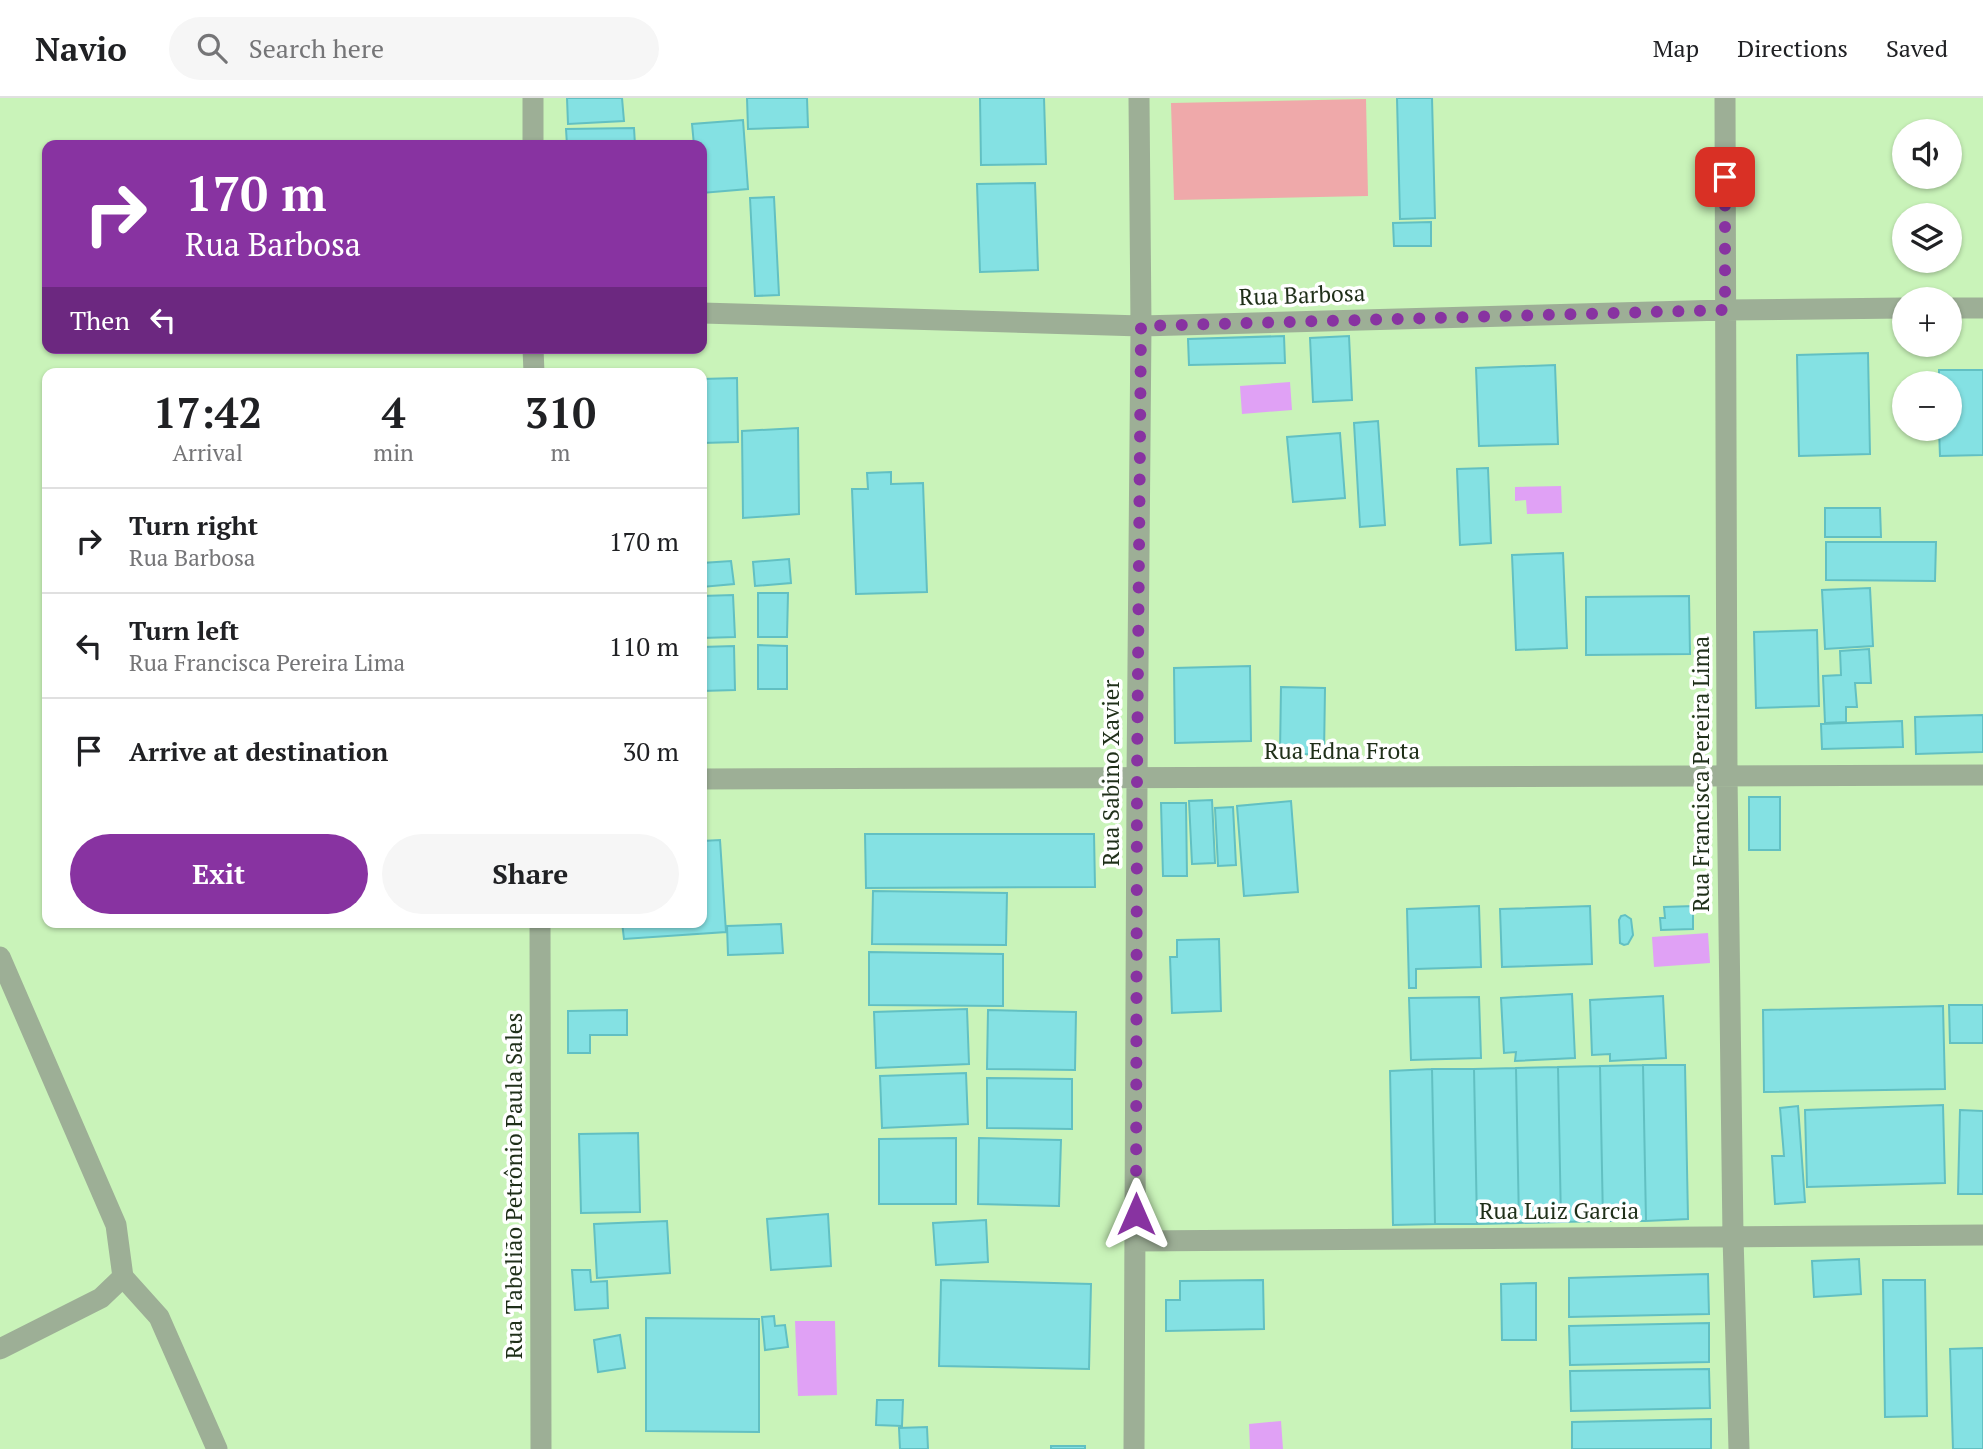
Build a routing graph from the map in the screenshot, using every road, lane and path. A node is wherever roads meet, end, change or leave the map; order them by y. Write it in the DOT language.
graph roads {
  1 [pos="533,98"];
  2 [pos="1139,98"];
  3 [pos="1725,98"];
  4 [pos="533,140"];
  5 [pos="1892,308"];
  6 [pos="1962,308"];
  7 [pos="1983,308"];
  8 [pos="1725,310"];
  9 [pos="707,313"];
  10 [pos="1141,326"];
  11 [pos="1983,775"];
  12 [pos="1727,776"];
  13 [pos="1137,778"];
  14 [pos="707,779"];
  15 [pos="540,928"];
  16 [pos="0,957"];
  17 [pos="5,985"];
  18 [pos="1983,1235"];
  19 [pos="1733,1236"];
  20 [pos="1136,1241"];
  21 [pos="123,1277"];
  22 [pos="0,1349"];
  23 [pos="217,1449"];
  24 [pos="541,1449"];
  25 [pos="1134,1449"];
  26 [pos="1739,1449"];
  1 -- 4 [label="street"];
  2 -- 10 [label="street, Rua Sabino Xavier"];
  3 -- 8 [label="street, Rua Francisca Pereira Lima"];
  5 -- 8 [label="street, Rua Barbosa"];
  6 -- 7 [label="street"];
  8 -- 10 [label="street, Rua Barbosa"];
  8 -- 12 [label="street, Rua Francisca Pereira Lima"];
  9 -- 10 [label="street, Rua Barbosa"];
  10 -- 13 [label="street, Rua Sabino Xavier"];
  11 -- 12 [label="street, Rua Edna Frota"];
  12 -- 13 [label="street, Rua Edna Frota"];
  12 -- 19 [label="street, Rua Francisca Pereira Lima"];
  13 -- 14 [label="street, Rua Edna Frota"];
  13 -- 20 [label="street, Rua Sabino Xavier"];
  15 -- 24 [label="street, Rua Tabelião Petrônio Paula Sales"];
  16 -- 17 [label="street"];
  17 -- 21 [label="street"];
  18 -- 19 [label="street, Rua Luiz Garcia"];
  19 -- 20 [label="street, Rua Luiz Garcia"];
  19 -- 26 [label="street, Rua Francisca Pereira Lima"];
  20 -- 25 [label="street, Rua Sabino Xavier"];
  21 -- 22 [label="street"];
  21 -- 23 [label="street"];
}
